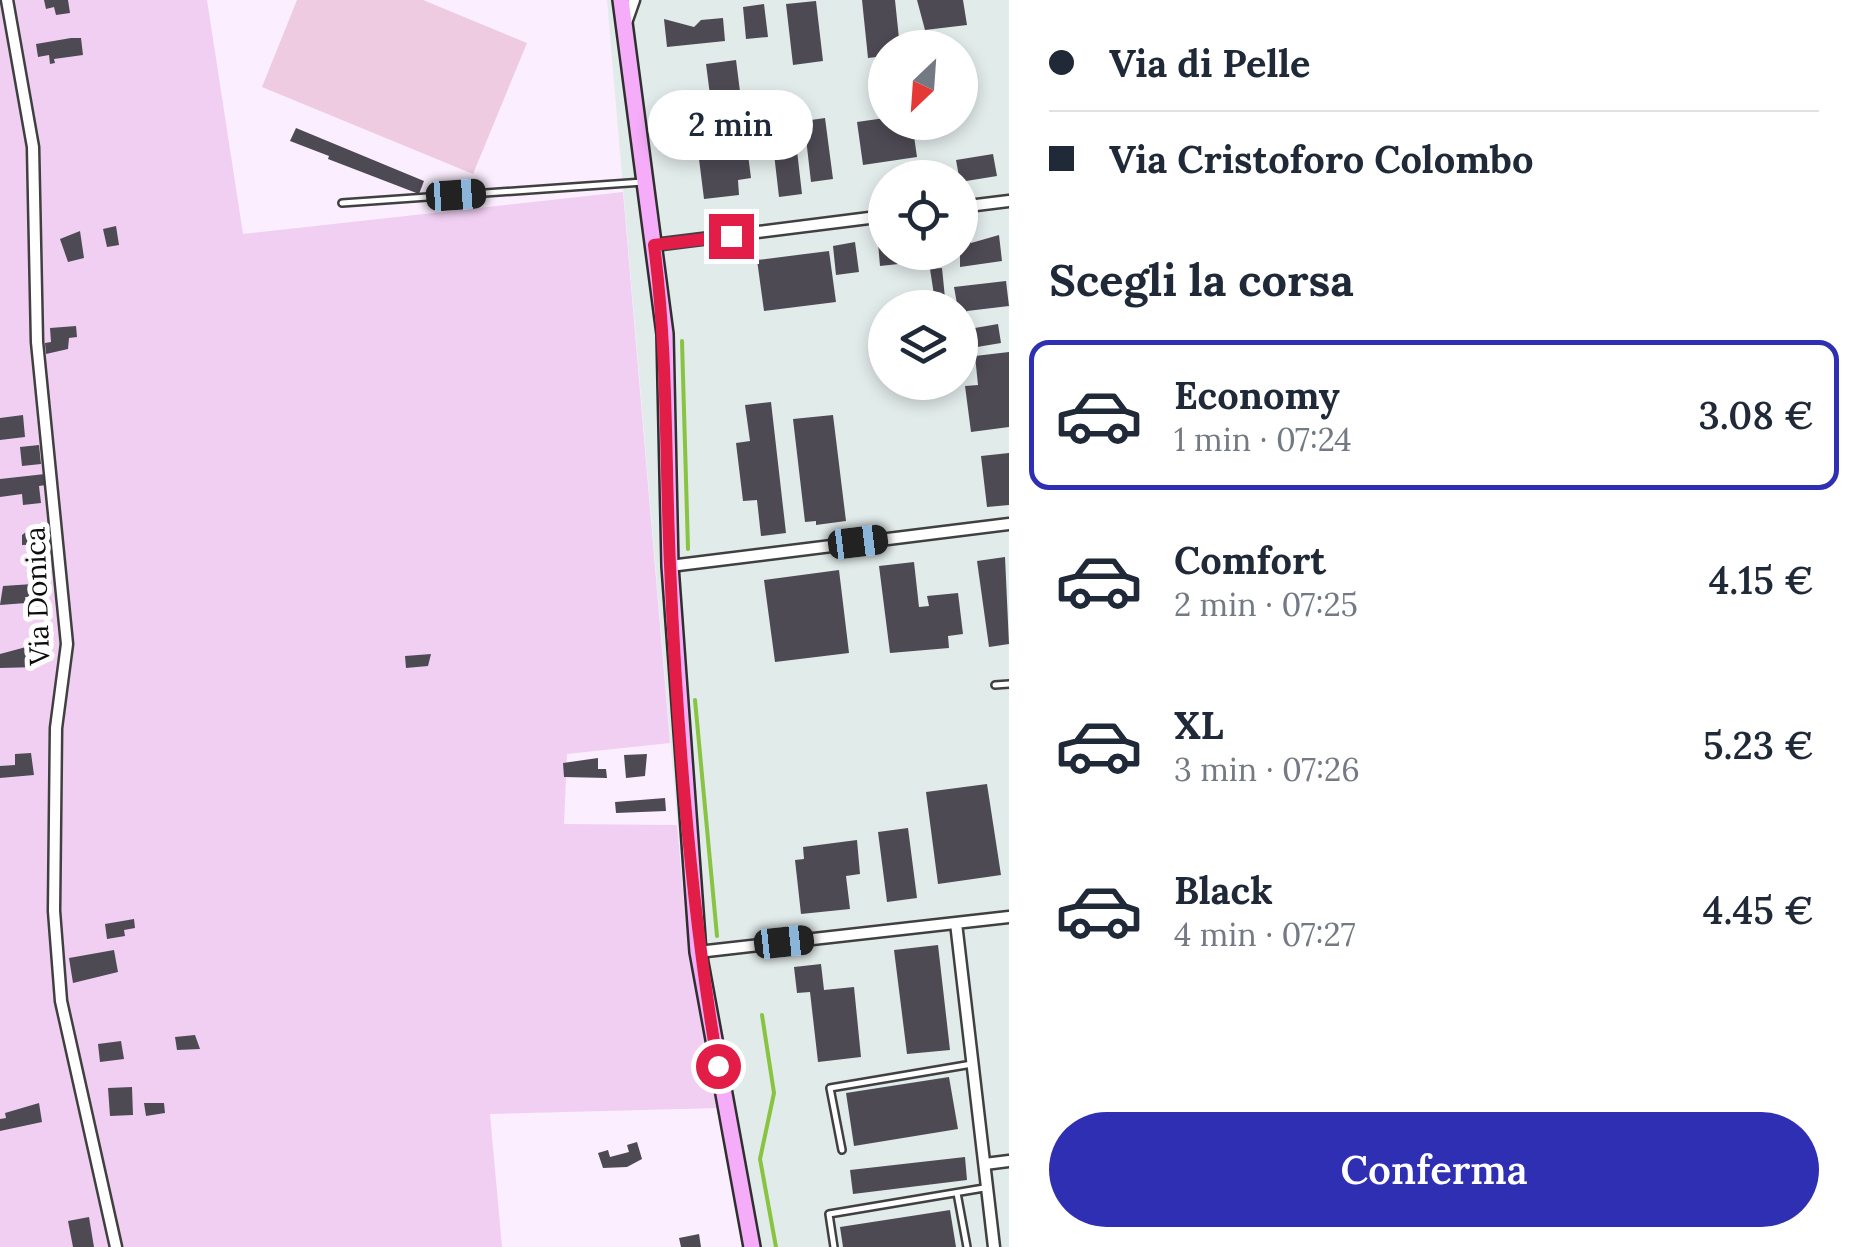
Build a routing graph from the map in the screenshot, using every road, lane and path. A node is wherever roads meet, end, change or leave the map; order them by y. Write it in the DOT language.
graph roads {
  1 [pos="8,0"];
  2 [pos="621,0"];
  3 [pos="634,0"];
  4 [pos="624,41"];
  5 [pos="646,182"];
  6 [pos="1009,201"];
  7 [pos="342,203"];
  8 [pos="978,205"];
  9 [pos="868,218"];
  10 [pos="654,245"];
  11 [pos="1009,524"];
  12 [pos="670,566"];
  13 [pos="1009,684"];
  14 [pos="996,686"];
  15 [pos="1009,917"];
  16 [pos="956,923"];
  17 [pos="698,952"];
  18 [pos="972,1064"];
  19 [pos="842,1150"];
  20 [pos="1009,1161"];
  21 [pos="984,1164"];
  22 [pos="988,1188"];
  23 [pos="957,1193"];
  24 [pos="116,1247"];
  25 [pos="752,1247"];
  26 [pos="834,1247"];
  27 [pos="967,1247"];
  28 [pos="994,1247"];
  1 -- 24 [label="street, Via Donica"];
  2 -- 4 [label="street"];
  3 -- 4 [label="street"];
  4 -- 5 [label="street"];
  5 -- 7 [label="lane"];
  5 -- 10 [label="street"];
  6 -- 8 [label="street"];
  9 -- 10 [label="street"];
  10 -- 12 [label="street"];
  11 -- 12 [label="street"];
  12 -- 17 [label="street"];
  13 -- 14 [label="lane"];
  15 -- 16 [label="street"];
  16 -- 17 [label="street"];
  16 -- 18 [label="street"];
  17 -- 25 [label="street"];
  18 -- 19 [label="lane"];
  18 -- 21 [label="street"];
  20 -- 21 [label="street"];
  21 -- 22 [label="street"];
  22 -- 23 [label="lane"];
  22 -- 28 [label="street"];
  23 -- 26 [label="lane"];
  23 -- 27 [label="lane"];
}
